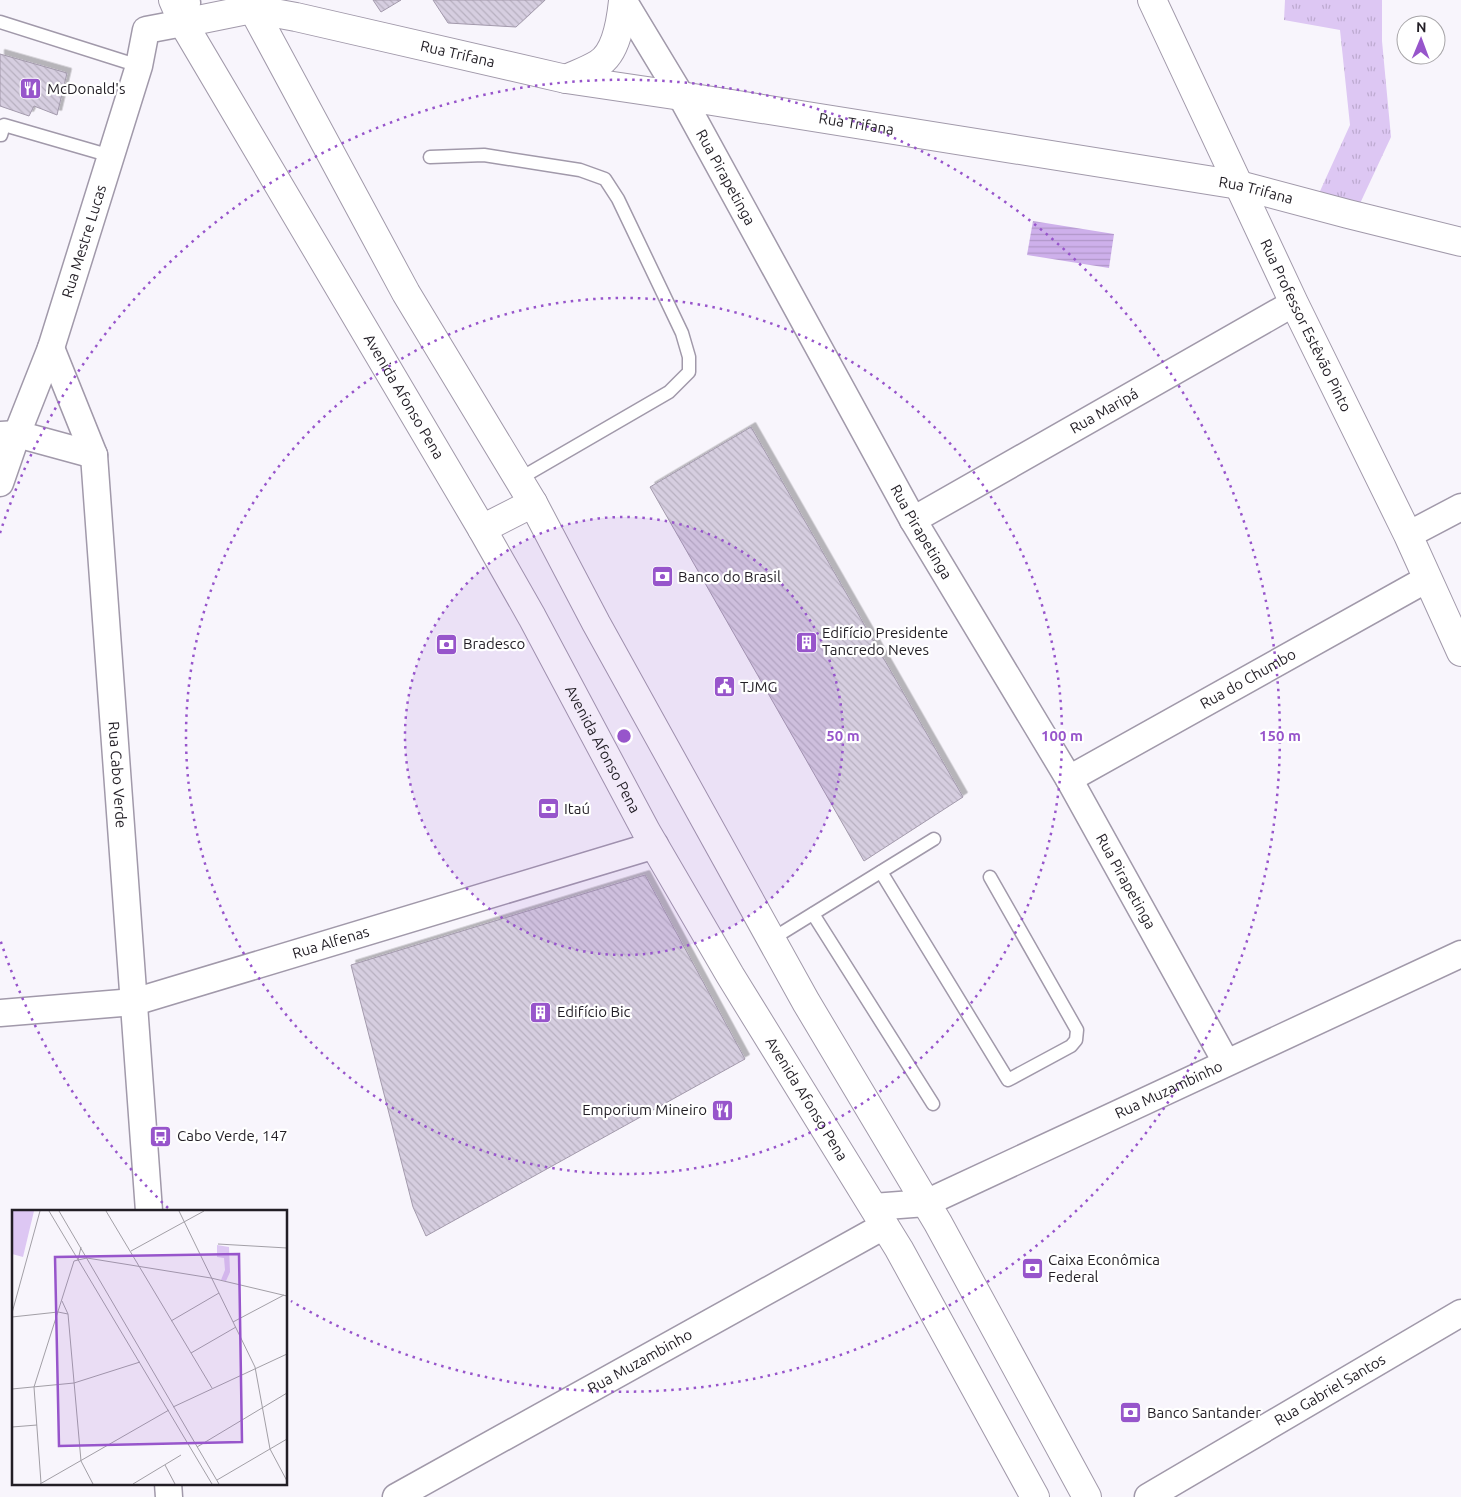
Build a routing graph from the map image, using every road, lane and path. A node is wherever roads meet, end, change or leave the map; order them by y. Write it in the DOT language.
graph roads {
  1 [pos="623,0"];
  2 [pos="1152,0"];
  3 [pos="250,5"];
  4 [pos="181,8"];
  5 [pos="0,22"];
  6 [pos="139,66"];
  7 [pos="566,79"];
  8 [pos="681,96"];
  9 [pos="0,134"];
  10 [pos="111,156"];
  11 [pos="430,157"];
  12 [pos="1239,185"];
  13 [pos="1461,242"];
  14 [pos="1294,303"];
  15 [pos="51,348"];
  16 [pos="8,435"];
  17 [pos="94,454"];
  18 [pos="519,479"];
  19 [pos="0,484"];
  20 [pos="533,503"];
  21 [pos="1461,508"];
  22 [pos="913,520"];
  23 [pos="482,529"];
  24 [pos="1408,535"];
  25 [pos="1427,579"];
  26 [pos="1461,652"];
  27 [pos="1069,779"];
  28 [pos="934,839"];
  29 [pos="655,845"];
  30 [pos="881,872"];
  31 [pos="990,877"];
  32 [pos="813,914"];
  33 [pos="772,939"];
  34 [pos="1461,954"];
  35 [pos="134,1002"];
  36 [pos="0,1013"];
  37 [pos="1226,1062"];
  38 [pos="932,1104"];
  39 [pos="926,1203"];
  40 [pos="149,1210"];
  41 [pos="878,1217"];
  42 [pos="1461,1313"];
  43 [pos="168,1484"];
  44 [pos="169,1497"];
  45 [pos="396,1497"];
  46 [pos="1035,1497"];
  47 [pos="1087,1497"];
  48 [pos="1148,1497"];
  1 -- 7 [label="main road"];
  1 -- 8 [label="street, Rua Pirapetinga"];
  2 -- 12 [label="main road, Rua Professor Estêvão Pinto"];
  3 -- 4 [label="main road, Rua Mestre Lucas"];
  3 -- 7 [label="main road, Rua Trifana"];
  3 -- 18 [label="main road"];
  4 -- 6 [label="street, Rua Mestre Lucas"];
  4 -- 23 [label="main road, Avenida Afonso Pena"];
  5 -- 6 [label="lane"];
  6 -- 10 [label="street, Rua Mestre Lucas"];
  7 -- 8 [label="main road, Rua Trifana"];
  8 -- 12 [label="main road, Rua Trifana"];
  8 -- 22 [label="street, Rua Pirapetinga"];
  9 -- 10 [label="lane"];
  10 -- 15 [label="street, Rua Mestre Lucas"];
  11 -- 18 [label="lane"];
  12 -- 13 [label="main road, Rua Trifana"];
  12 -- 14 [label="main road, Rua Professor Estêvão Pinto"];
  14 -- 22 [label="street, Rua Maripá"];
  14 -- 24 [label="main road, Rua Professor Estêvão Pinto"];
  15 -- 16 [label="street, Rua Mestre Lucas"];
  15 -- 17 [label="street, Rua Cabo Verde"];
  16 -- 17 [label="street"];
  16 -- 19 [label="street, Rua Mestre Lucas"];
  17 -- 35 [label="street, Rua Cabo Verde"];
  18 -- 20 [label="main road"];
  20 -- 23 [label="main road"];
  20 -- 33 [label="main road"];
  21 -- 24 [label="street"];
  22 -- 27 [label="street, Rua Pirapetinga"];
  23 -- 29 [label="main road, Avenida Afonso Pena"];
  24 -- 25 [label="main road, Rua Professor Estêvão Pinto"];
  25 -- 26 [label="main road, Rua Professor Estêvão Pinto"];
  25 -- 27 [label="street, Rua do Chumbo"];
  27 -- 37 [label="street, Rua Pirapetinga"];
  28 -- 30 [label="lane"];
  29 -- 35 [label="street, Rua Alfenas"];
  29 -- 41 [label="main road, Avenida Afonso Pena"];
  30 -- 31 [label="lane"];
  30 -- 32 [label="lane"];
  32 -- 33 [label="lane"];
  32 -- 38 [label="lane"];
  33 -- 39 [label="main road"];
  34 -- 37 [label="street, Rua Muzambinho"];
  35 -- 36 [label="street, Rua Alfenas"];
  35 -- 40 [label="street, Rua Cabo Verde"];
  37 -- 39 [label="street, Rua Muzambinho"];
  39 -- 41 [label="street, Rua Muzambinho"];
  39 -- 47 [label="main road"];
  41 -- 45 [label="street, Rua Muzambinho"];
  41 -- 46 [label="main road, Avenida Afonso Pena"];
  42 -- 48 [label="street, Rua Gabriel Santos"];
  43 -- 44 [label="street"];
}
